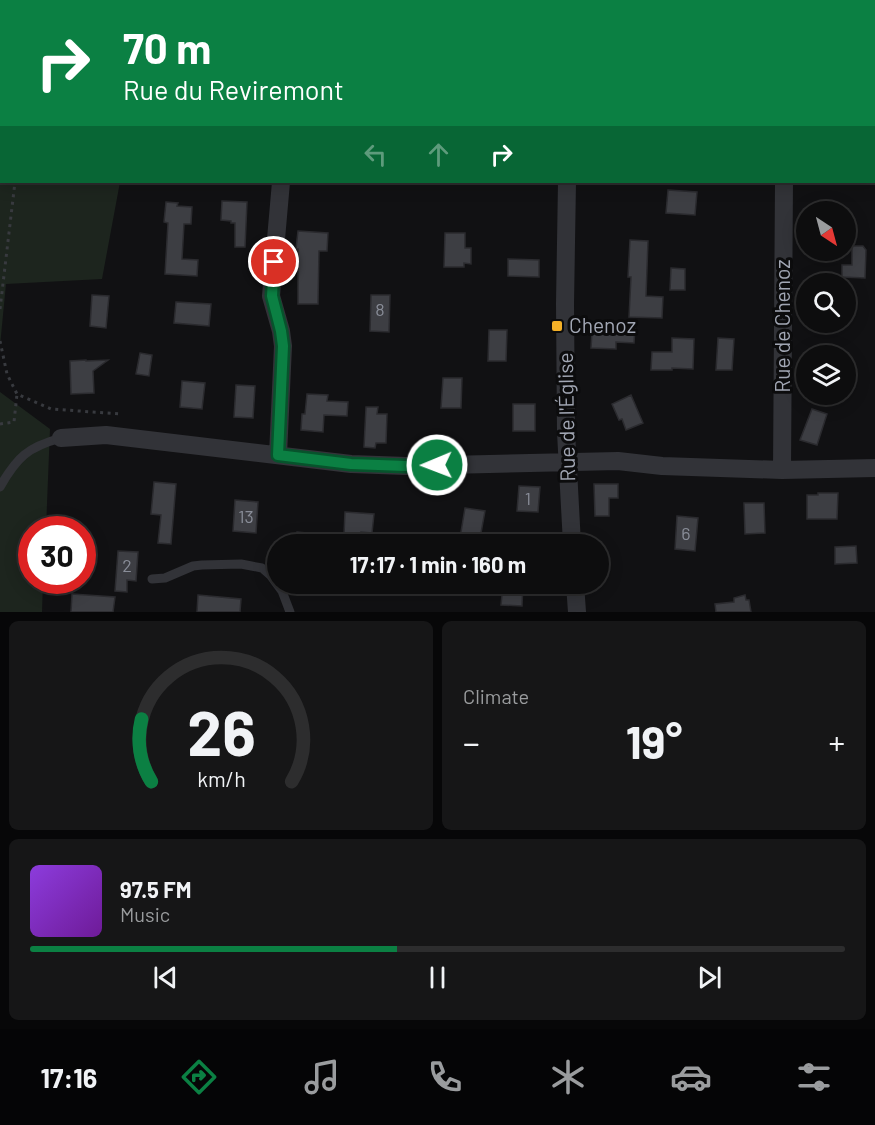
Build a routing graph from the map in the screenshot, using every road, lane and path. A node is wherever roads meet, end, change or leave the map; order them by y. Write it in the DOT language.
graph roads {
  1 [pos="15,183"];
  2 [pos="281,183"];
  3 [pos="567,183"];
  4 [pos="784,183"];
  5 [pos="0,309"];
  6 [pos="0,340"];
  7 [pos="17,394"];
  8 [pos="121,414"];
  9 [pos="0,424"];
  10 [pos="61,438"];
  11 [pos="278,455"];
  12 [pos="567,462"];
  13 [pos="875,468"];
  14 [pos="782,470"];
  15 [pos="0,487"];
  16 [pos="571,534"];
  17 [pos="152,579"];
  18 [pos="576,594"];
  19 [pos="290,612"];
  20 [pos="577,612"];
  1 -- 5 [label="path"];
  2 -- 11 [label="street"];
  3 -- 12 [label="street, Rue de l'Église"];
  4 -- 14 [label="street, Rue de Chenoz"];
  6 -- 7 [label="path"];
  7 -- 8 [label="path"];
  7 -- 9 [label="path"];
  10 -- 11 [label="street"];
  10 -- 15 [label="lane"];
  11 -- 12 [label="street"];
  12 -- 14 [label="street"];
  12 -- 16 [label="street, Rue de l'Église"];
  13 -- 14 [label="street"];
  17 -- 19 [label="lane"];
  18 -- 20 [label="street"];
}
